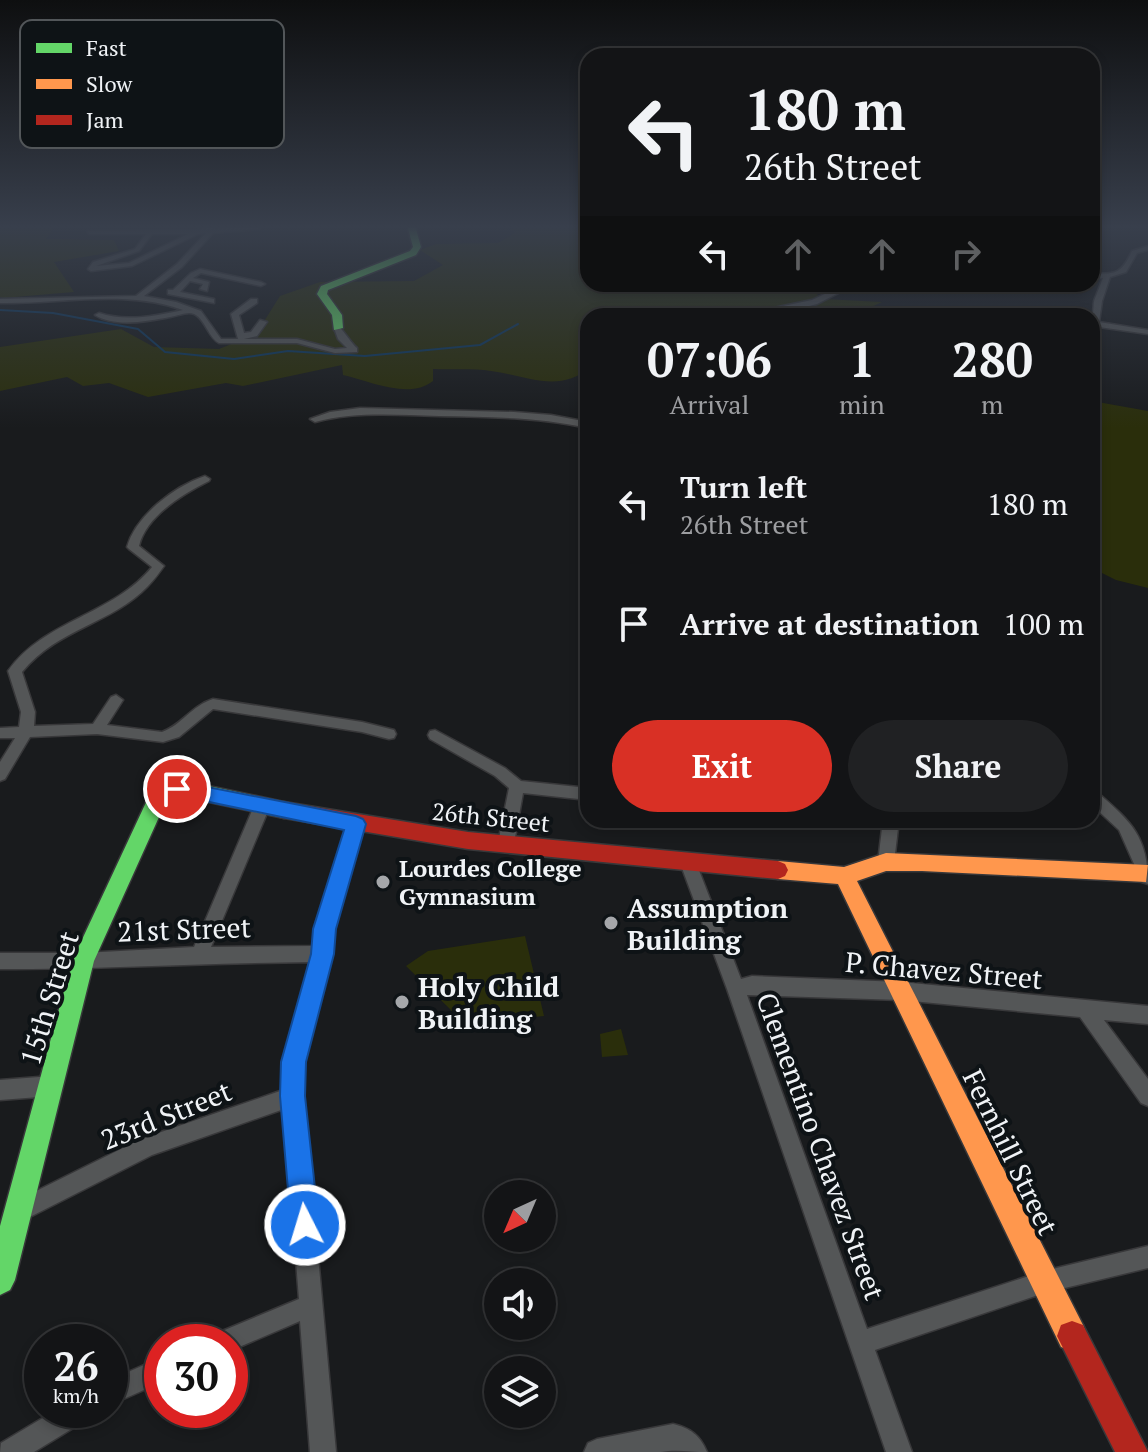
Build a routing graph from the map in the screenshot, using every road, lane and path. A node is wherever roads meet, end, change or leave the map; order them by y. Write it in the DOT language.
graph roads {
  1 [pos="147,293"];
  2 [pos="175,293"];
  3 [pos="322,293"];
  4 [pos="834,293"];
  5 [pos="140,296"];
  6 [pos="0,301"];
  7 [pos="211,301"];
  8 [pos="254,301"];
  9 [pos="786,308"];
  10 [pos="191,310"];
  11 [pos="181,312"];
  12 [pos="99,315"];
  13 [pos="263,322"];
  14 [pos="1100,325"];
  15 [pos="152,326"];
  16 [pos="338,328"];
  17 [pos="1148,332"];
  18 [pos="241,337"];
  19 [pos="223,341"];
  20 [pos="315,419"];
  21 [pos="580,424"];
  22 [pos="205,479"];
  23 [pos="116,700"];
  24 [pos="97,729"];
  25 [pos="26,732"];
  26 [pos="0,733"];
  27 [pos="389,734"];
  28 [pos="435,735"];
  29 [pos="0,775"];
  30 [pos="517,786"];
  31 [pos="168,791"];
  32 [pos="580,793"];
  33 [pos="1100,803"];
  34 [pos="262,806"];
  35 [pos="356,824"];
  36 [pos="890,828"];
  37 [pos="506,843"];
  38 [pos="687,860"];
  39 [pos="886,862"];
  40 [pos="1147,875"];
  41 [pos="844,876"];
  42 [pos="322,954"];
  43 [pos="199,955"];
  44 [pos="0,961"];
  45 [pos="83,961"];
  46 [pos="736,989"];
  47 [pos="901,991"];
  48 [pos="1086,1010"];
  49 [pos="1148,1015"];
  50 [pos="52,1086"];
  51 [pos="0,1090"];
  52 [pos="293,1096"];
  53 [pos="1148,1096"];
  54 [pos="20,1211"];
  55 [pos="6,1234"];
  56 [pos="1148,1257"];
  57 [pos="0,1280"];
  58 [pos="1044,1282"];
  59 [pos="312,1305"];
  60 [pos="248,1332"];
  61 [pos="861,1343"];
  62 [pos="49,1428"];
  63 [pos="10,1452"];
  64 [pos="323,1452"];
  65 [pos="597,1452"];
  66 [pos="694,1452"];
  67 [pos="899,1452"];
  68 [pos="1132,1452"];
  1 -- 5 [label="street"];
  2 -- 7 [label="street"];
  3 -- 16 [label="street"];
  4 -- 9 [label="street"];
  5 -- 6 [label="street"];
  5 -- 10 [label="street"];
  8 -- 18 [label="street"];
  10 -- 11 [label="street"];
  10 -- 19 [label="street"];
  11 -- 12 [label="street"];
  11 -- 15 [label="street"];
  13 -- 18 [label="street"];
  14 -- 17 [label="street"];
  16 -- 19 [label="street"];
  18 -- 19 [label="street"];
  20 -- 21 [label="street"];
  22 -- 25 [label="street"];
  23 -- 24 [label="street"];
  24 -- 25 [label="street"];
  24 -- 27 [label="street"];
  25 -- 26 [label="street"];
  25 -- 29 [label="street"];
  28 -- 30 [label="street"];
  30 -- 32 [label="street"];
  30 -- 37 [label="street"];
  31 -- 34 [label="street, 26th Street"];
  31 -- 45 [label="street, 15th Street"];
  33 -- 40 [label="street"];
  34 -- 35 [label="street, 26th Street"];
  34 -- 43 [label="street"];
  35 -- 37 [label="street, 26th Street"];
  35 -- 42 [label="street"];
  36 -- 39 [label="street"];
  37 -- 38 [label="street, 26th Street"];
  38 -- 41 [label="street, 26th Street"];
  38 -- 46 [label="street, Clementino Chavez Street"];
  39 -- 40 [label="street, 26th Street"];
  39 -- 41 [label="street, 26th Street"];
  41 -- 47 [label="street, Fernhill Street"];
  42 -- 43 [label="street, 21st Street"];
  42 -- 52 [label="street"];
  43 -- 45 [label="street, 21st Street"];
  44 -- 45 [label="street, 21st Street"];
  45 -- 50 [label="street, 15th Street"];
  46 -- 47 [label="street, P. Chavez Street"];
  46 -- 61 [label="street, Clementino Chavez Street"];
  47 -- 48 [label="street, P. Chavez Street"];
  47 -- 58 [label="street, Fernhill Street"];
  48 -- 49 [label="street, P. Chavez Street"];
  48 -- 53 [label="street"];
  50 -- 51 [label="street"];
  50 -- 54 [label="street, 15th Street"];
  52 -- 54 [label="street, 23rd Street"];
  52 -- 59 [label="street"];
  54 -- 55 [label="street, 15th Street"];
  55 -- 57 [label="street, 15th Street"];
  56 -- 58 [label="street"];
  58 -- 61 [label="street"];
  58 -- 68 [label="street, Fernhill Street"];
  59 -- 60 [label="street"];
  59 -- 64 [label="street"];
  61 -- 67 [label="street, Clementino Chavez Street"];
  62 -- 63 [label="street"];
  65 -- 66 [label="street"];
}
